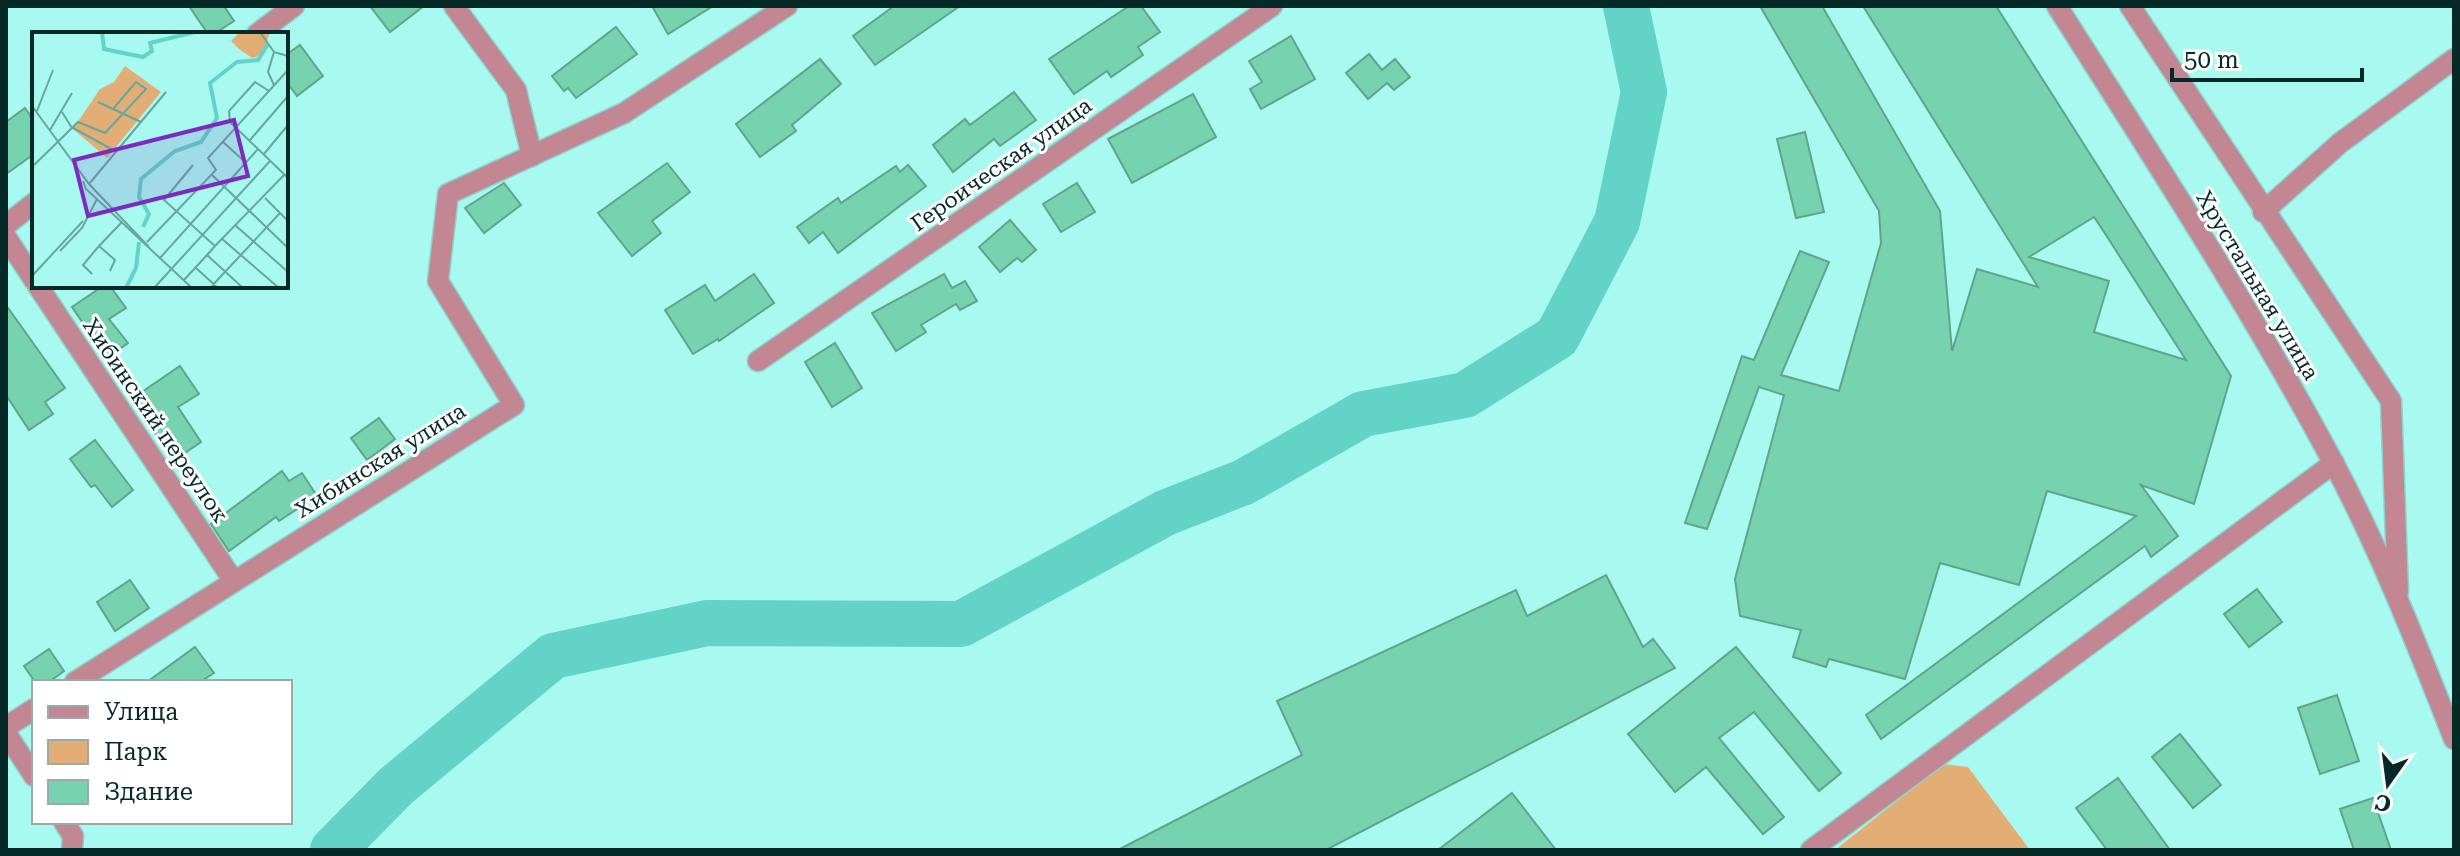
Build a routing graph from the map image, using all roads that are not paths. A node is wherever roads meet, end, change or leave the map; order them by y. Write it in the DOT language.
graph roads {
  1 [pos="294,6"];
  2 [pos="454,6"];
  3 [pos="787,6"];
  4 [pos="1272,6"];
  5 [pos="2057,6"];
  6 [pos="2130,6"];
  7 [pos="260,32"];
  8 [pos="2454,59"];
  9 [pos="532,156"];
  10 [pos="32,205"];
  11 [pos="2263,212"];
  12 [pos="6,225"];
  13 [pos="6,237"];
  14 [pos="32,277"];
  15 [pos="39,288"];
  16 [pos="758,361"];
  17 [pos="2334,463"];
  18 [pos="233,580"];
  19 [pos="2398,600"];
  20 [pos="78,680"];
  21 [pos="32,710"];
  22 [pos="6,727"];
  23 [pos="6,733"];
  24 [pos="2454,739"];
  25 [pos="32,773"];
  26 [pos="65,824"];
  27 [pos="1825,846"];
  28 [pos="72,850"];
  1 -- 7 [label="street"];
  2 -- 9 [label="street"];
  3 -- 9 [label="street"];
  4 -- 16 [label="street, Героическая улица"];
  5 -- 17 [label="street, Хрустальная улица"];
  6 -- 11 [label="street, Хрустальная улица"];
  8 -- 11 [label="street"];
  9 -- 18 [label="street, Хибинская улица"];
  10 -- 12 [label="street"];
  11 -- 19 [label="street, Хрустальная улица"];
  13 -- 14 [label="street"];
  15 -- 18 [label="street, Хибинский переулок"];
  17 -- 19 [label="street, Хрустальная улица"];
  17 -- 27 [label="street"];
  18 -- 20 [label="street, Хибинская улица"];
  19 -- 24 [label="street, Хрустальная улица"];
  21 -- 22 [label="street"];
  23 -- 25 [label="street"];
  26 -- 28 [label="street"];
}
